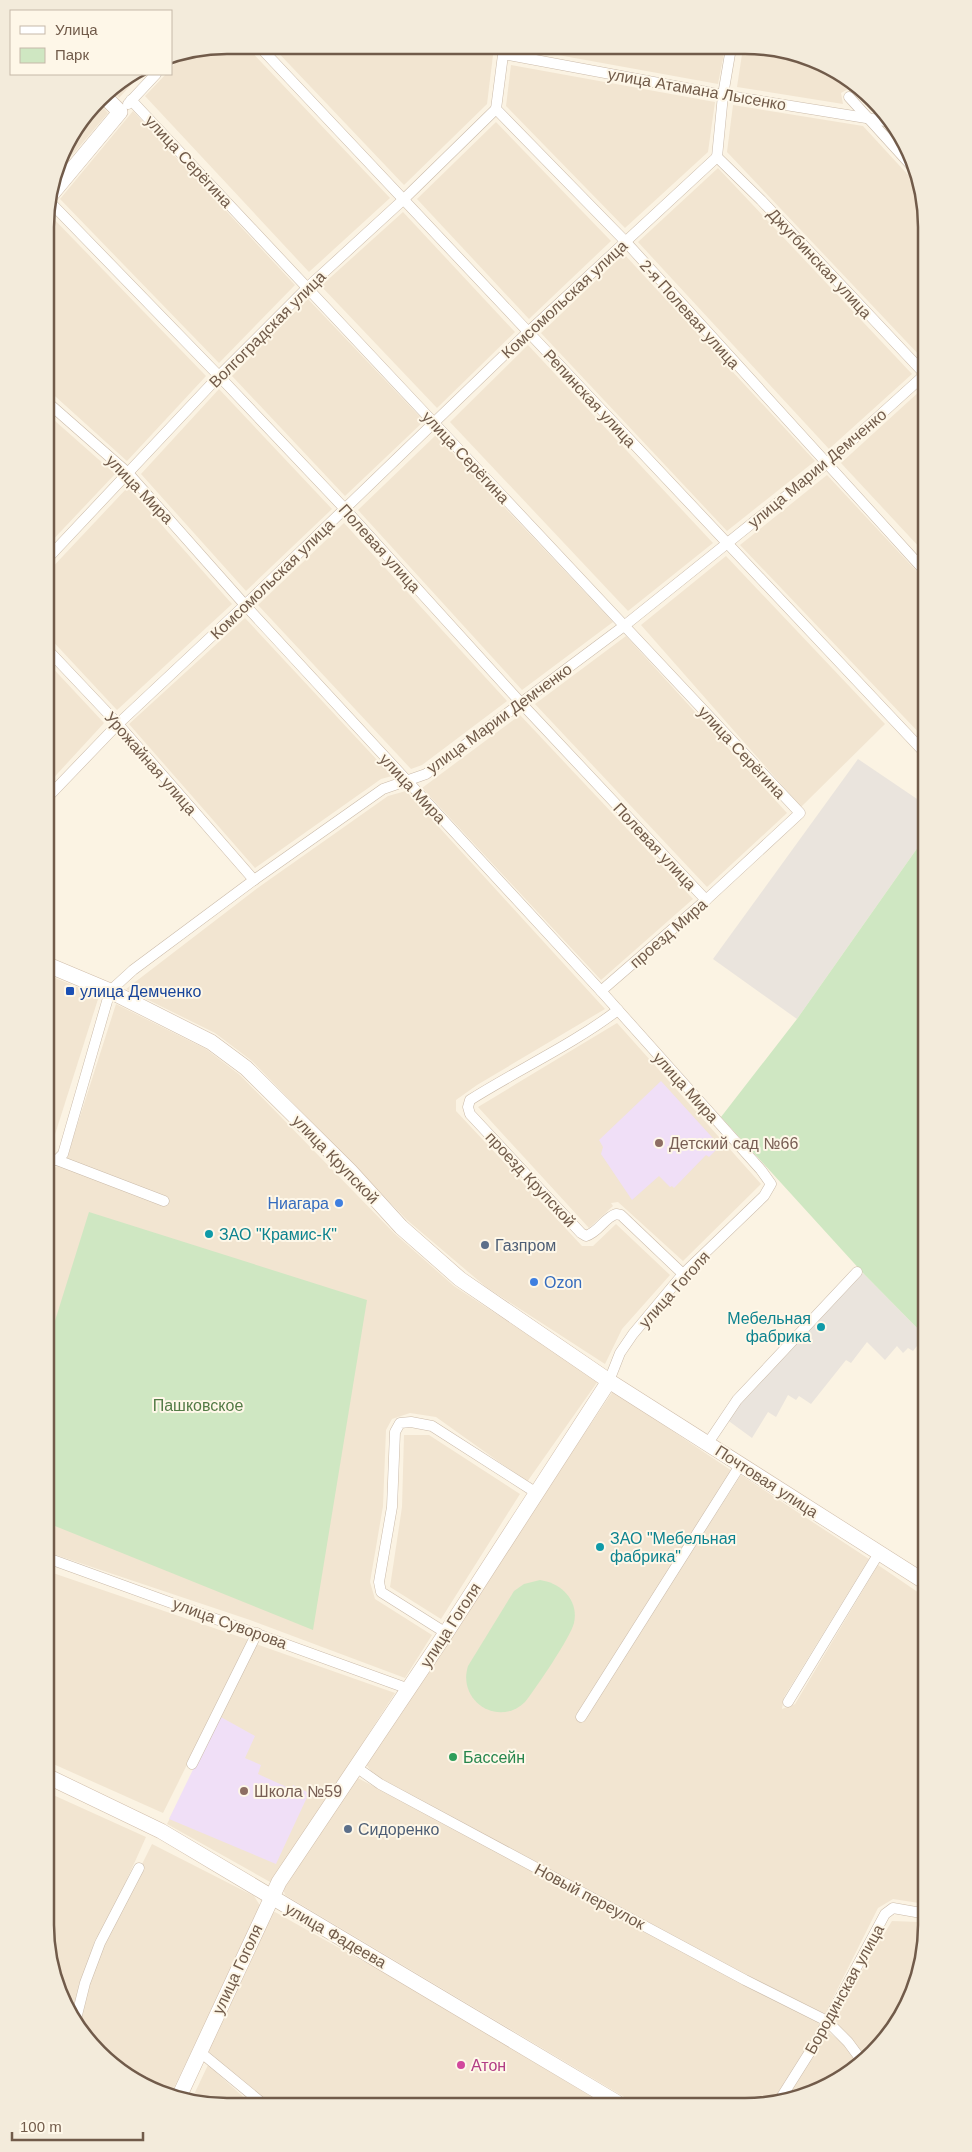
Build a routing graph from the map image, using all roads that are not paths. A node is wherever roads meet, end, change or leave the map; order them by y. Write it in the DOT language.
graph roads {
  1 [pos="267,54"];
  2 [pos="503,54"];
  3 [pos="523,54"];
  4 [pos="730,54"];
  5 [pos="155,75"];
  6 [pos="723,94"];
  7 [pos="849,97"];
  8 [pos="108,100"];
  9 [pos="131,100"];
  10 [pos="496,109"];
  11 [pos="120,112"];
  12 [pos="867,117"];
  13 [pos="882,120"];
  14 [pos="717,157"];
  15 [pos="904,157"];
  16 [pos="59,185"];
  17 [pos="404,199"];
  18 [pos="55,207"];
  19 [pos="625,241"];
  20 [pos="308,286"];
  21 [pos="528,332"];
  22 [pos="918,367"];
  23 [pos="219,376"];
  24 [pos="918,381"];
  25 [pos="54,408"];
  26 [pos="434,423"];
  27 [pos="826,464"];
  28 [pos="128,473"];
  29 [pos="345,509"];
  30 [pos="726,544"];
  31 [pos="54,551"];
  32 [pos="918,564"];
  33 [pos="245,605"];
  34 [pos="624,626"];
  35 [pos="54,656"];
  36 [pos="521,703"];
  37 [pos="118,724"];
  38 [pos="918,746"];
  39 [pos="407,780"];
  40 [pos="54,791"];
  41 [pos="800,814"];
  42 [pos="254,880"];
  43 [pos="706,900"];
  44 [pos="54,968"];
  45 [pos="110,991"];
  46 [pos="601,991"];
  47 [pos="618,1010"];
  48 [pos="54,1159"];
  49 [pos="54,1160"];
  50 [pos="771,1184"];
  51 [pos="164,1201"];
  52 [pos="857,1272"];
  53 [pos="683,1274"];
  54 [pos="609,1380"];
  55 [pos="708,1443"];
  56 [pos="742,1464"];
  57 [pos="535,1492"];
  58 [pos="879,1552"];
  59 [pos="54,1560"];
  60 [pos="918,1577"];
  61 [pos="257,1632"];
  62 [pos="446,1633"];
  63 [pos="409,1689"];
  64 [pos="788,1702"];
  65 [pos="581,1717"];
  66 [pos="192,1764"];
  67 [pos="356,1767"];
  68 [pos="54,1779"];
  69 [pos="139,1868"];
  70 [pos="271,1897"];
  71 [pos="918,1913"];
  72 [pos="78,2013"];
  73 [pos="827,2021"];
  74 [pos="199,2051"];
  75 [pos="859,2056"];
  76 [pos="181,2092"];
  77 [pos="784,2093"];
  78 [pos="256,2098"];
  79 [pos="609,2098"];
  1 -- 17 [label="street, Репинская улица"];
  2 -- 10 [label="street"];
  3 -- 6 [label="street, улица Атамана Лысенко"];
  4 -- 6 [label="street"];
  5 -- 9 [label="street"];
  6 -- 12 [label="street, улица Атамана Лысенко"];
  6 -- 14 [label="street"];
  7 -- 12 [label="street"];
  8 -- 11 [label="street, улица Серёгина"];
  9 -- 11 [label="street"];
  9 -- 20 [label="street, улица Серёгина"];
  10 -- 17 [label="street, Волгоградская улица"];
  10 -- 19 [label="street, 2-я Полевая улица"];
  11 -- 16 [label="street"];
  12 -- 13 [label="street, улица Атамана Лысенко"];
  12 -- 15 [label="street"];
  14 -- 19 [label="street, Комсомольская улица"];
  14 -- 22 [label="street, Джугбинская улица"];
  17 -- 20 [label="street, Волгоградская улица"];
  17 -- 21 [label="street, Репинская улица"];
  18 -- 23 [label="street, Полевая улица"];
  19 -- 21 [label="street, Комсомольская улица"];
  19 -- 27 [label="street, 2-я Полевая улица"];
  20 -- 23 [label="street, Волгоградская улица"];
  20 -- 26 [label="street, улица Серёгина"];
  21 -- 26 [label="street, Комсомольская улица"];
  21 -- 30 [label="street, Репинская улица"];
  23 -- 28 [label="street, Волгоградская улица"];
  23 -- 29 [label="street, Полевая улица"];
  24 -- 27 [label="street, улица Марии Демченко"];
  25 -- 28 [label="street, улица Мира"];
  26 -- 29 [label="street, Комсомольская улица"];
  26 -- 34 [label="street, улица Серёгина"];
  27 -- 30 [label="street, улица Марии Демченко"];
  27 -- 32 [label="street, 2-я Полевая улица"];
  28 -- 31 [label="street, Волгоградская улица"];
  28 -- 33 [label="street, улица Мира"];
  29 -- 33 [label="street, Комсомольская улица"];
  29 -- 36 [label="street, Полевая улица"];
  30 -- 34 [label="street, улица Марии Демченко"];
  30 -- 38 [label="street, Репинская улица"];
  33 -- 37 [label="street, Комсомольская улица"];
  33 -- 39 [label="street, улица Мира"];
  34 -- 36 [label="street, улица Марии Демченко"];
  34 -- 41 [label="street, улица Серёгина"];
  35 -- 37 [label="street, Урожайная улица"];
  36 -- 39 [label="street, улица Марии Демченко"];
  36 -- 43 [label="street, Полевая улица"];
  37 -- 40 [label="street, Комсомольская улица"];
  37 -- 42 [label="street, Урожайная улица"];
  39 -- 42 [label="street, улица Марии Демченко"];
  39 -- 46 [label="street, улица Мира"];
  41 -- 43 [label="street, проезд Мира"];
  42 -- 45 [label="street, улица Марии Демченко"];
  43 -- 46 [label="street, проезд Мира"];
  44 -- 45 [label="street, улица Крупской"];
  45 -- 48 [label="street"];
  45 -- 54 [label="street, улица Крупской"];
  46 -- 47 [label="street, улица Мира"];
  47 -- 50 [label="street, улица Мира"];
  47 -- 53 [label="street, проезд Крупской"];
  49 -- 51 [label="street"];
  50 -- 53 [label="street, улица Гоголя"];
  52 -- 55 [label="street"];
  53 -- 54 [label="street, улица Гоголя"];
  54 -- 55 [label="street, Почтовая улица"];
  54 -- 57 [label="street, улица Гоголя"];
  55 -- 56 [label="street, Почтовая улица"];
  56 -- 58 [label="street, Почтовая улица"];
  56 -- 65 [label="street"];
  57 -- 62 [label="street, улица Гоголя"];
  57 -- 62 [label="street"];
  58 -- 60 [label="street, Почтовая улица"];
  58 -- 64 [label="street"];
  59 -- 61 [label="street, улица Суворова"];
  61 -- 63 [label="street, улица Суворова"];
  61 -- 66 [label="street"];
  62 -- 63 [label="street, улица Гоголя"];
  63 -- 67 [label="street, улица Гоголя"];
  67 -- 70 [label="street, улица Гоголя"];
  67 -- 73 [label="street, Новый переулок"];
  68 -- 70 [label="street, улица Фадеева"];
  69 -- 72 [label="street"];
  70 -- 74 [label="street, улица Гоголя"];
  70 -- 79 [label="street, улица Фадеева"];
  71 -- 73 [label="street, Бородинская улица"];
  73 -- 75 [label="street, Новый переулок"];
  73 -- 77 [label="street, Бородинская улица"];
  74 -- 76 [label="street, улица Гоголя"];
  74 -- 78 [label="street"];
}
